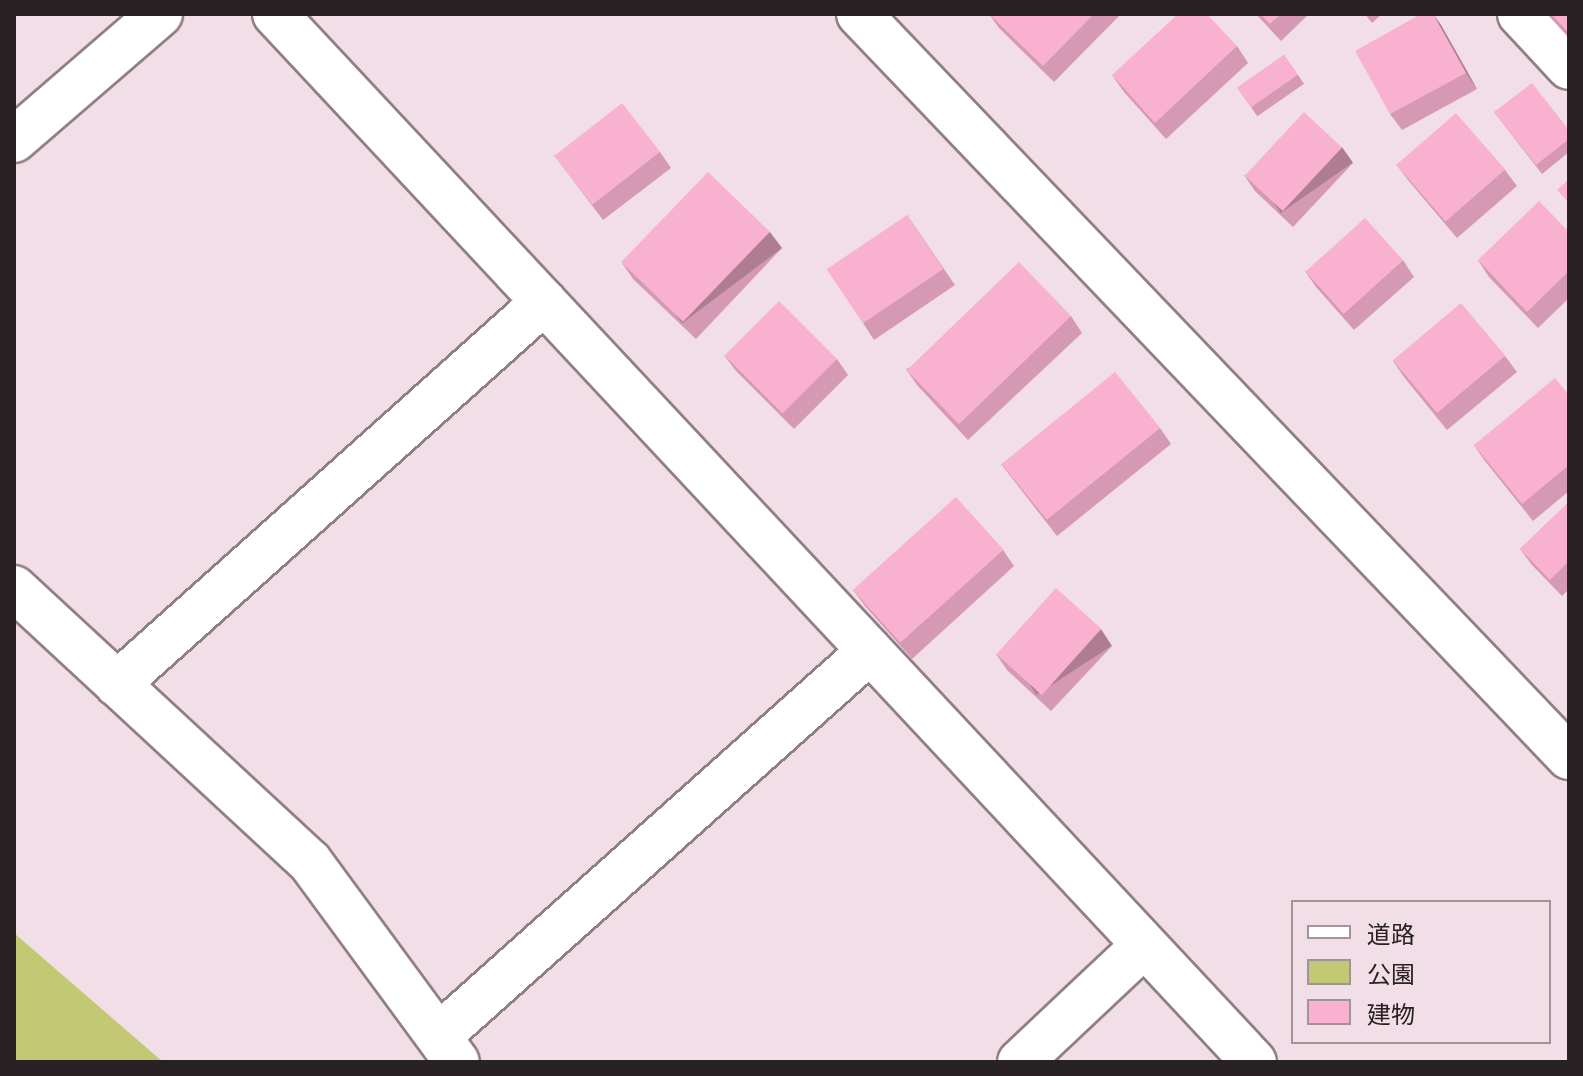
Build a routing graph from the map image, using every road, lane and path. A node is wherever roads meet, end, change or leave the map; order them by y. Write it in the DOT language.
graph roads {
  1 [pos="160,14"];
  2 [pos="275,14"];
  3 [pos="859,14"];
  4 [pos="1520,14"];
  5 [pos="1569,67"];
  6 [pos="14,140"];
  7 [pos="544,302"];
  8 [pos="14,588"];
  9 [pos="870,651"];
  10 [pos="117,684"];
  11 [pos="1569,757"];
  12 [pos="1144,945"];
  13 [pos="449,1048"];
  14 [pos="1020,1062"];
  15 [pos="1254,1062"];
  1 -- 6 [label="street"];
  2 -- 7 [label="street"];
  3 -- 11 [label="street"];
  4 -- 5 [label="street"];
  7 -- 9 [label="street"];
  7 -- 10 [label="street"];
  8 -- 10 [label="street"];
  9 -- 12 [label="street"];
  9 -- 13 [label="street"];
  10 -- 13 [label="street"];
  12 -- 14 [label="street"];
  12 -- 15 [label="street"];
}
